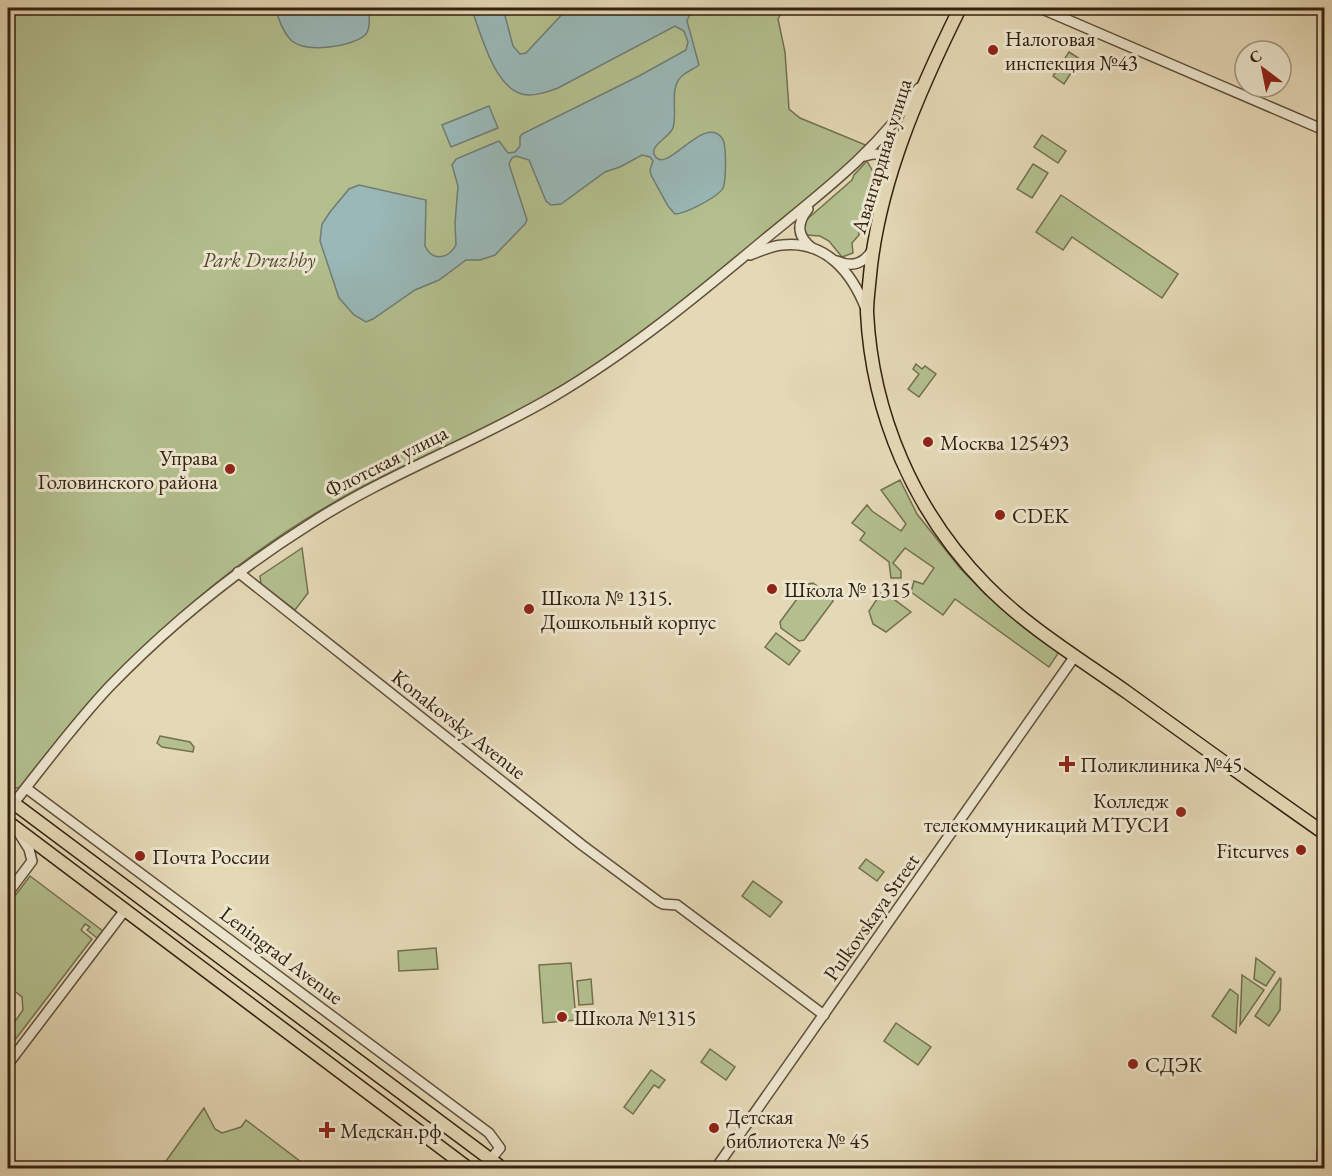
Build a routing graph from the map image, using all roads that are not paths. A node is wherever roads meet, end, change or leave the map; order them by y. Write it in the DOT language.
graph roads {
  1 [pos="960,8"];
  2 [pos="1040,8"];
  3 [pos="928,73"];
  4 [pos="1324,130"];
  5 [pos="862,157"];
  6 [pos="892,173"];
  7 [pos="816,199"];
  8 [pos="814,249"];
  9 [pos="873,249"];
  10 [pos="745,257"];
  11 [pos="832,259"];
  12 [pos="867,311"];
  13 [pos="238,572"];
  14 [pos="1075,656"];
  15 [pos="26,788"];
  16 [pos="10,802"];
  17 [pos="12,825"];
  18 [pos="1324,833"];
  19 [pos="8,893"];
  20 [pos="125,910"];
  21 [pos="824,1015"];
  22 [pos="8,1064"];
  23 [pos="1324,1152"];
  24 [pos="490,1160"];
  25 [pos="1324,1162"];
  26 [pos="468,1168"];
  27 [pos="502,1168"];
  28 [pos="716,1168"];
  1 -- 3 [label="main road, Флотская улица"];
  2 -- 4 [label="street"];
  3 -- 5 [label="street, Флотская улица"];
  3 -- 6 [label="main road, Авангардная улица"];
  5 -- 6 [label="street"];
  5 -- 7 [label="street, Флотская улица"];
  6 -- 9 [label="main road, Авангардная улица"];
  7 -- 8 [label="street, Флотская улица"];
  7 -- 10 [label="street, Флотская улица"];
  8 -- 10 [label="street"];
  8 -- 11 [label="street"];
  9 -- 11 [label="street"];
  9 -- 12 [label="main road, Авангардная улица"];
  10 -- 13 [label="street, Флотская улица"];
  11 -- 12 [label="street"];
  12 -- 14 [label="main road, Авангардная улица"];
  13 -- 15 [label="street, Флотская улица"];
  13 -- 21 [label="street, Konakovsky Avenue"];
  14 -- 18 [label="main road"];
  14 -- 21 [label="street, Pulkovskaya Street"];
  15 -- 16 [label="street, Флотская улица"];
  15 -- 24 [label="street, Leningrad Avenue"];
  16 -- 24 [label="main road, Leningrad Avenue"];
  17 -- 19 [label="street"];
  17 -- 20 [label="main road"];
  20 -- 22 [label="street"];
  20 -- 26 [label="main road"];
  21 -- 28 [label="street, Pulkovskaya Street"];
  23 -- 25 [label="main road"];
  24 -- 27 [label="main road, Leningrad Avenue"];
}
